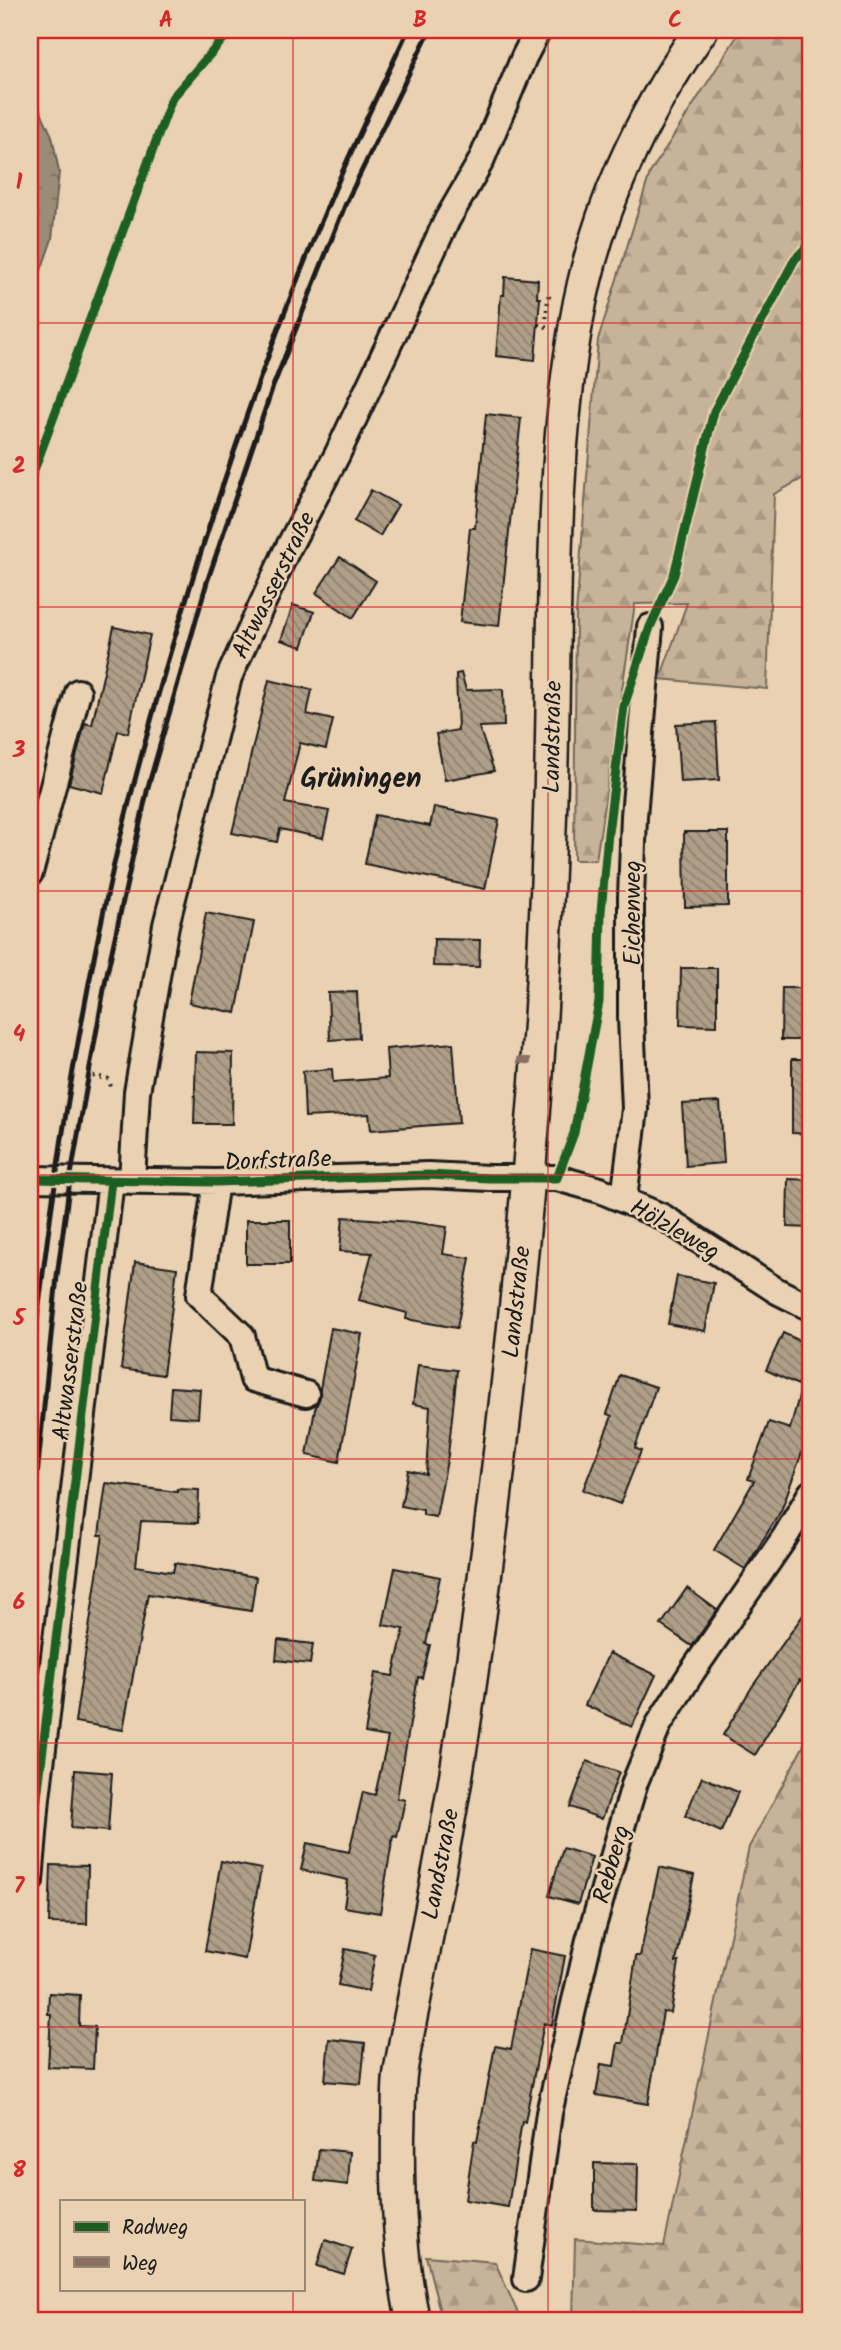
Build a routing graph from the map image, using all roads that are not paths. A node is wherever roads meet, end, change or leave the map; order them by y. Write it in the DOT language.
graph roads {
  1 [pos="538,30"];
  2 [pos="701,30"];
  3 [pos="650,627"];
  4 [pos="78,692"];
  5 [pos="30,873"];
  6 [pos="528,1178"];
  7 [pos="30,1179"];
  8 [pos="122,1181"];
  9 [pos="216,1182"];
  10 [pos="624,1199"];
  11 [pos="811,1308"];
  12 [pos="306,1394"];
  13 [pos="811,1493"];
  14 [pos="30,1881"];
  15 [pos="526,2279"];
  16 [pos="413,2320"];
  1 -- 8 [label="street, Altwasserstraße"];
  2 -- 6 [label="main road, Landstraße"];
  3 -- 10 [label="street, Eichenweg"];
  4 -- 5 [label="street"];
  6 -- 9 [label="street, Dorfstraße"];
  6 -- 10 [label="street, Hölzleweg"];
  6 -- 16 [label="main road, Landstraße"];
  7 -- 8 [label="street, Dorfstraße"];
  8 -- 9 [label="street, Dorfstraße"];
  8 -- 14 [label="street, Altwasserstraße"];
  9 -- 12 [label="street"];
  10 -- 11 [label="street, Hölzleweg"];
  13 -- 15 [label="street, Rebberg"];
}
